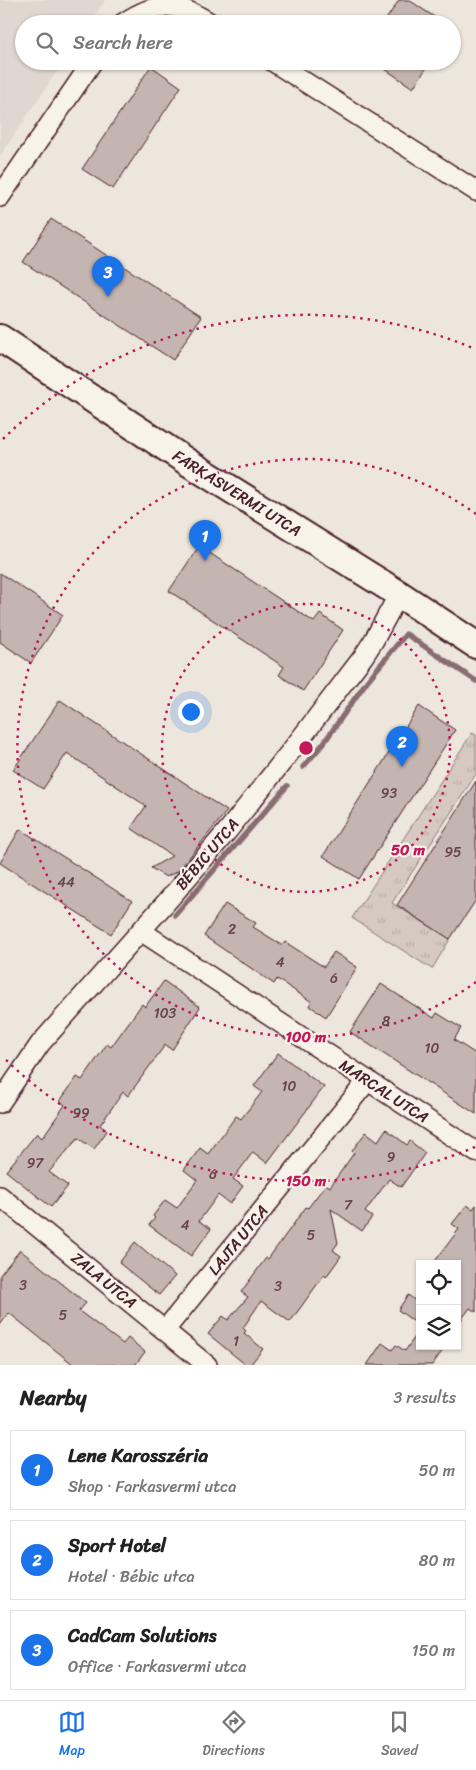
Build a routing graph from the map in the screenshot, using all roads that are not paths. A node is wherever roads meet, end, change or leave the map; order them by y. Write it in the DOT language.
graph roads {
  1 [pos="135,15"];
  2 [pos="198,15"];
  3 [pos="87,70"];
  4 [pos="286,70"];
  5 [pos="476,191"];
  6 [pos="0,197"];
  7 [pos="0,338"];
  8 [pos="399,594"];
  9 [pos="476,645"];
  10 [pos="141,930"];
  11 [pos="368,1080"];
  12 [pos="0,1103"];
  13 [pos="476,1152"];
  14 [pos="0,1196"];
  15 [pos="165,1330"];
  16 [pos="207,1365"];
  1 -- 2 [label="street"];
  3 -- 6 [label="street"];
  4 -- 5 [label="street"];
  7 -- 8 [label="street, FARKASVERMI UTCA"];
  8 -- 9 [label="street, FARKASVERMI UTCA"];
  8 -- 10 [label="street, BÉBIC UTCA"];
  10 -- 11 [label="street, MARCAL UTCA"];
  10 -- 12 [label="street, BÉBIC UTCA"];
  11 -- 13 [label="street, MARCAL UTCA"];
  11 -- 15 [label="street, LAJTA UTCA"];
  14 -- 15 [label="street, ZALA UTCA"];
  15 -- 16 [label="street, ZALA UTCA"];
}
